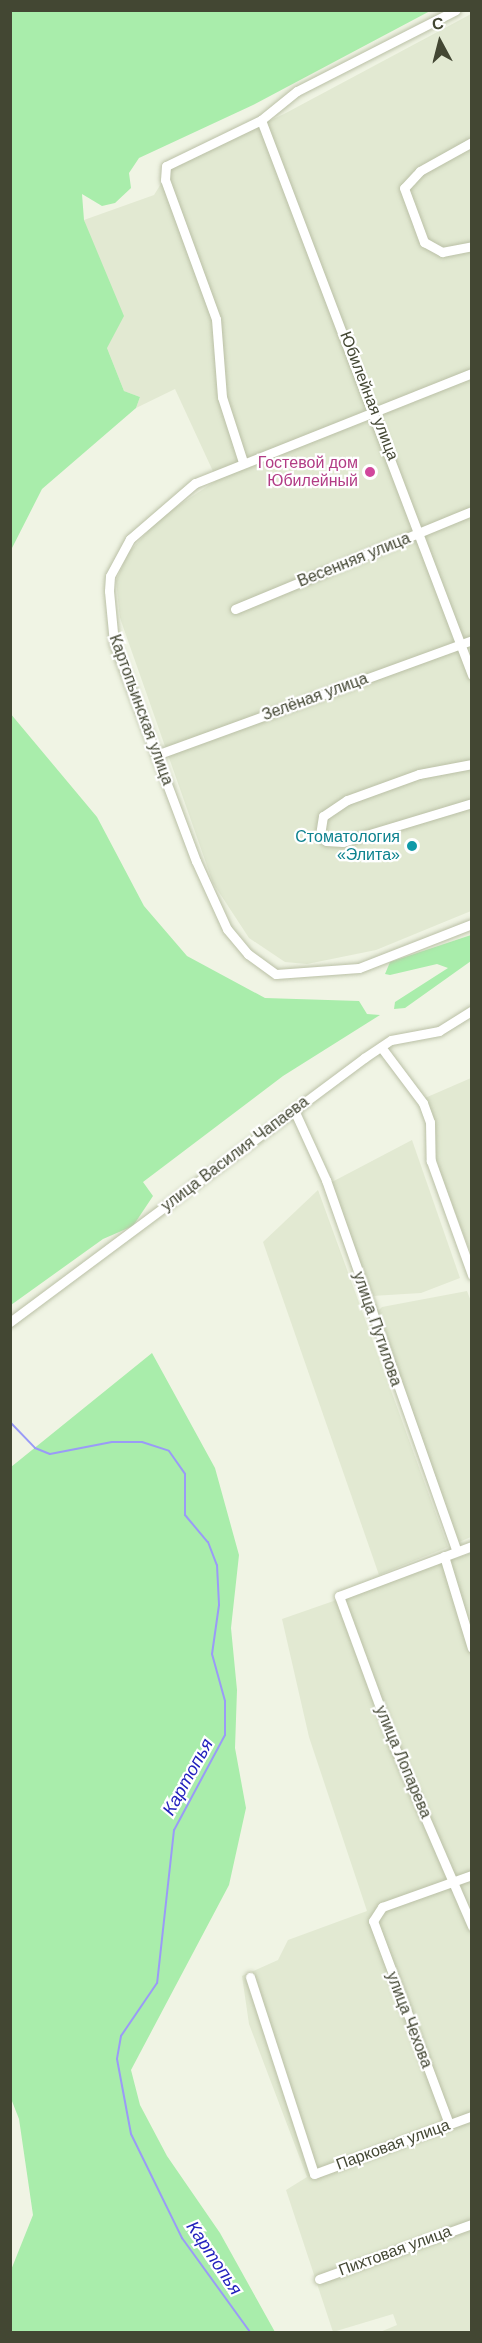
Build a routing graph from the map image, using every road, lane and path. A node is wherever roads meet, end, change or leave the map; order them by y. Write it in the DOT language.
graph roads {
  1 [pos="456,10"];
  2 [pos="261,120"];
  3 [pos="471,142"];
  4 [pos="471,246"];
  5 [pos="471,373"];
  6 [pos="376,410"];
  7 [pos="243,462"];
  8 [pos="471,511"];
  9 [pos="420,533"];
  10 [pos="235,609"];
  11 [pos="471,640"];
  12 [pos="460,644"];
  13 [pos="471,675"];
  14 [pos="159,754"];
  15 [pos="471,764"];
  16 [pos="471,803"];
  17 [pos="471,924"];
  18 [pos="471,1010"];
  19 [pos="381,1047"];
  20 [pos="294,1110"];
  21 [pos="471,1275"];
  22 [pos="10,1322"];
  23 [pos="471,1545"];
  24 [pos="457,1551"];
  25 [pos="444,1556"];
  26 [pos="471,1648"];
  27 [pos="471,1875"];
  28 [pos="455,1881"];
  29 [pos="471,1926"];
  30 [pos="250,1977"];
  31 [pos="471,2116"];
  32 [pos="449,2124"];
  33 [pos="471,2224"];
  34 [pos="319,2279"];
  1 -- 2 [label="street"];
  2 -- 6 [label="street, Юбилейная улица"];
  2 -- 7 [label="street"];
  3 -- 4 [label="street"];
  5 -- 6 [label="street, Картопьинская улица"];
  6 -- 7 [label="street, Картопьинская улица"];
  6 -- 9 [label="street, Юбилейная улица"];
  7 -- 14 [label="street, Картопьинская улица"];
  8 -- 9 [label="street, Весенняя улица"];
  9 -- 10 [label="street, Весенняя улица"];
  9 -- 12 [label="street, Юбилейная улица"];
  11 -- 12 [label="street, Зелёная улица"];
  12 -- 13 [label="street, Юбилейная улица"];
  12 -- 14 [label="street, Зелёная улица"];
  14 -- 17 [label="street, Картопьинская улица"];
  15 -- 16 [label="street"];
  18 -- 19 [label="street, улица Василия Чапаева"];
  19 -- 20 [label="street, улица Василия Чапаева"];
  19 -- 21 [label="street"];
  20 -- 22 [label="street, улица Василия Чапаева"];
  20 -- 24 [label="street, улица Путилова"];
  23 -- 24 [label="street"];
  24 -- 25 [label="street"];
  25 -- 26 [label="street"];
  25 -- 28 [label="street, улица Лопарева"];
  27 -- 28 [label="street"];
  28 -- 29 [label="street, улица Лопарева"];
  28 -- 32 [label="street, улица Чехова"];
  30 -- 32 [label="street, Парковая улица"];
  31 -- 32 [label="street, Парковая улица"];
  33 -- 34 [label="street, Пихтовая улица"];
}
